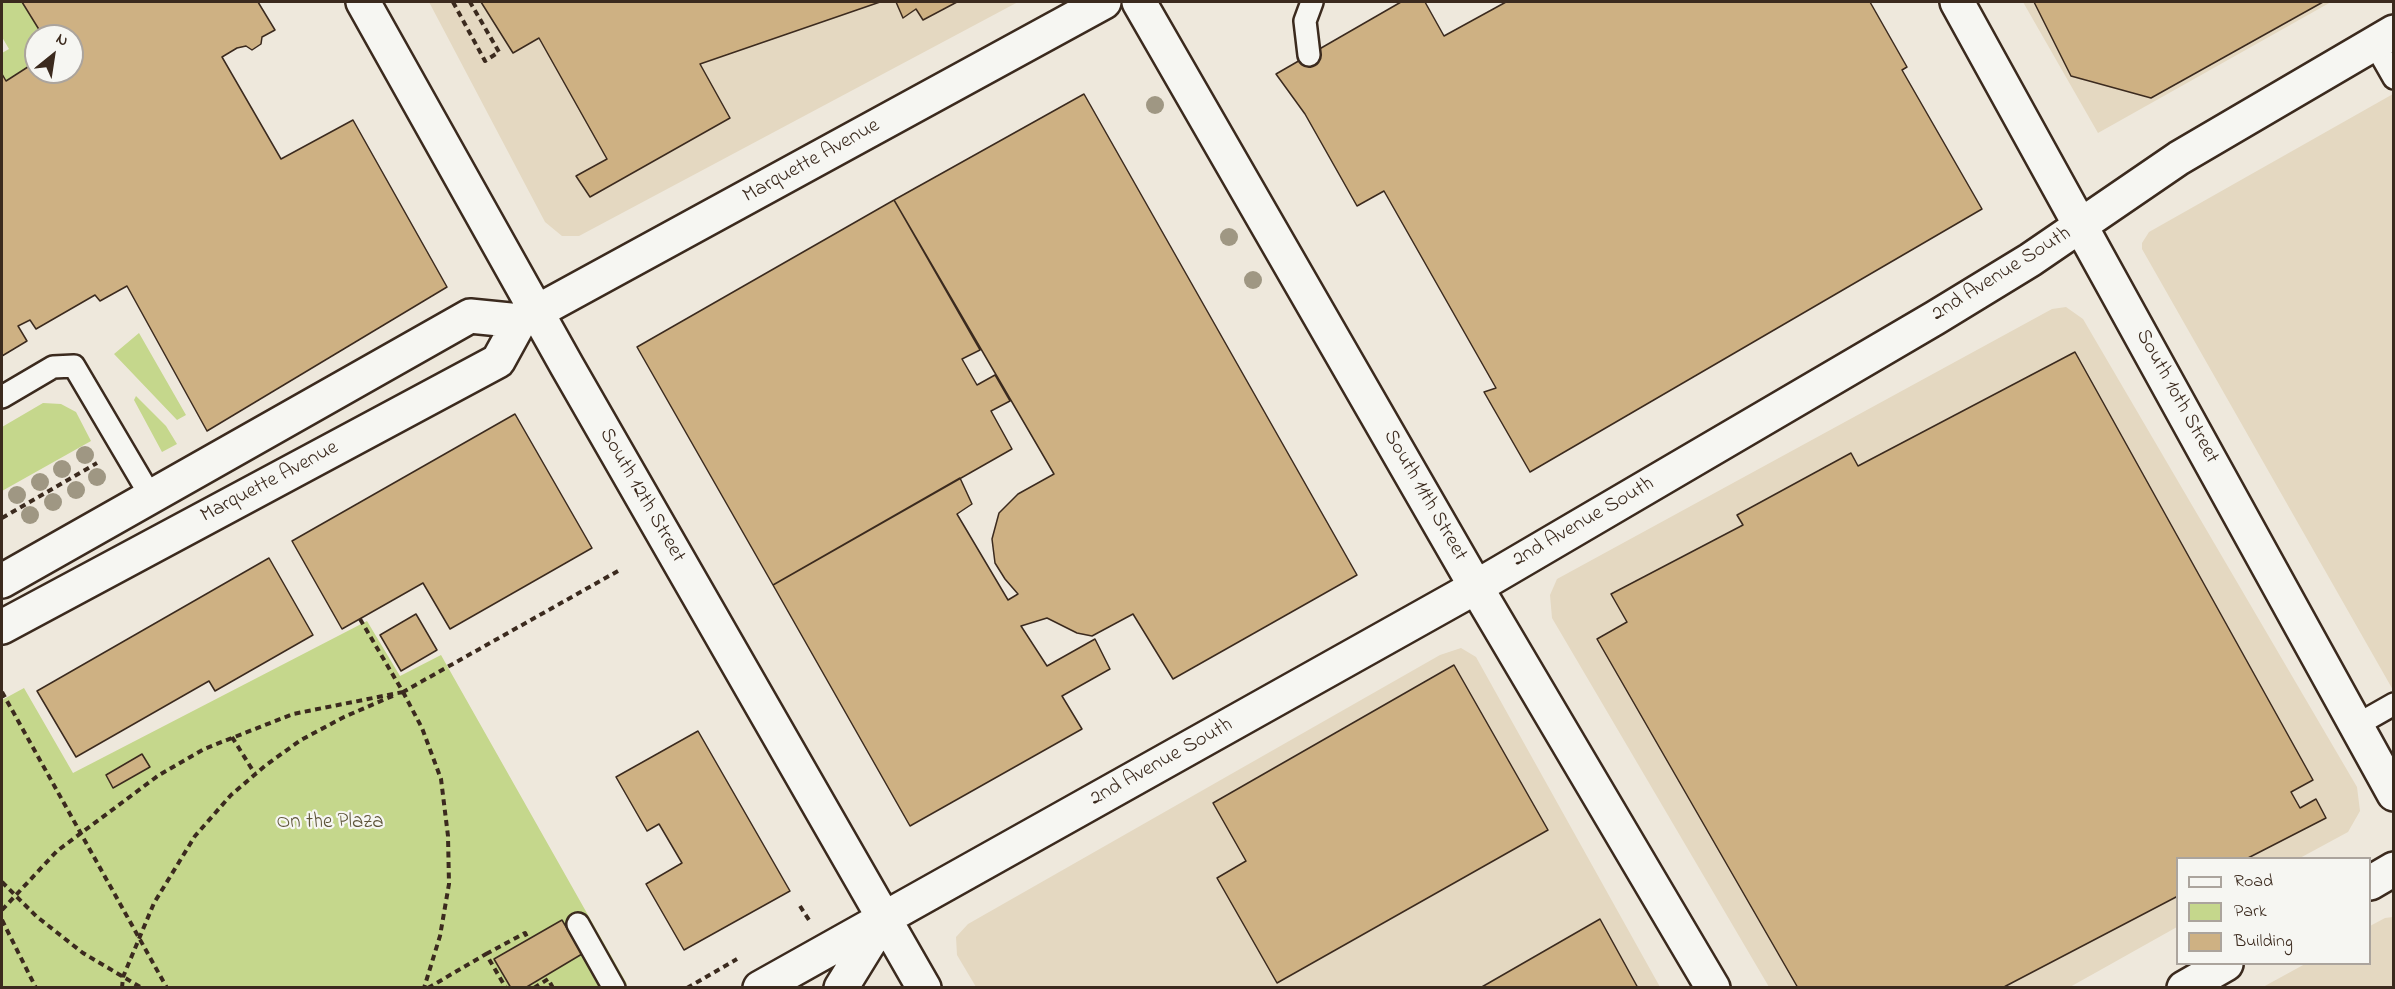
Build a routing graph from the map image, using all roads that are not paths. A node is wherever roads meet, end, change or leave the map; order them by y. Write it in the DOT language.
graph roads {
  1 [pos="363,2"];
  2 [pos="1104,2"];
  3 [pos="1139,2"];
  4 [pos="1312,2"];
  5 [pos="1957,2"];
  6 [pos="2384,38"];
  7 [pos="1309,55"];
  8 [pos="2394,78"];
  9 [pos="2080,226"];
  10 [pos="528,317"];
  11 [pos="2,397"];
  12 [pos="150,495"];
  13 [pos="2,581"];
  14 [pos="1476,587"];
  15 [pos="2,627"];
  16 [pos="2394,704"];
  17 [pos="2357,725"];
  18 [pos="2394,794"];
  19 [pos="2394,869"];
  20 [pos="2371,882"];
  21 [pos="883,920"];
  22 [pos="578,924"];
  23 [pos="2222,965"];
  24 [pos="614,987"];
  25 [pos="760,987"];
  26 [pos="841,987"];
  27 [pos="924,987"];
  28 [pos="1713,987"];
  29 [pos="2184,987"];
  1 -- 10 [label="street, South 12th Street"];
  2 -- 10 [label="street, Marquette Avenue"];
  3 -- 14 [label="street, South 11th Street"];
  4 -- 7 [label="lane"];
  5 -- 9 [label="street, South 10th Street"];
  6 -- 8 [label="lane"];
  6 -- 9 [label="street, 2nd Avenue South"];
  9 -- 14 [label="street, 2nd Avenue South"];
  9 -- 17 [label="street, South 10th Street"];
  10 -- 12 [label="street"];
  10 -- 15 [label="street, Marquette Avenue"];
  10 -- 21 [label="street, South 12th Street"];
  11 -- 12 [label="lane"];
  12 -- 13 [label="street"];
  14 -- 21 [label="street, 2nd Avenue South"];
  14 -- 28 [label="street, South 11th Street"];
  16 -- 17 [label="lane"];
  17 -- 18 [label="street, South 10th Street"];
  19 -- 20 [label="street"];
  21 -- 25 [label="street, 2nd Avenue South"];
  21 -- 26 [label="street"];
  21 -- 27 [label="street, South 12th Street"];
  22 -- 24 [label="lane"];
  23 -- 29 [label="street"];
}
